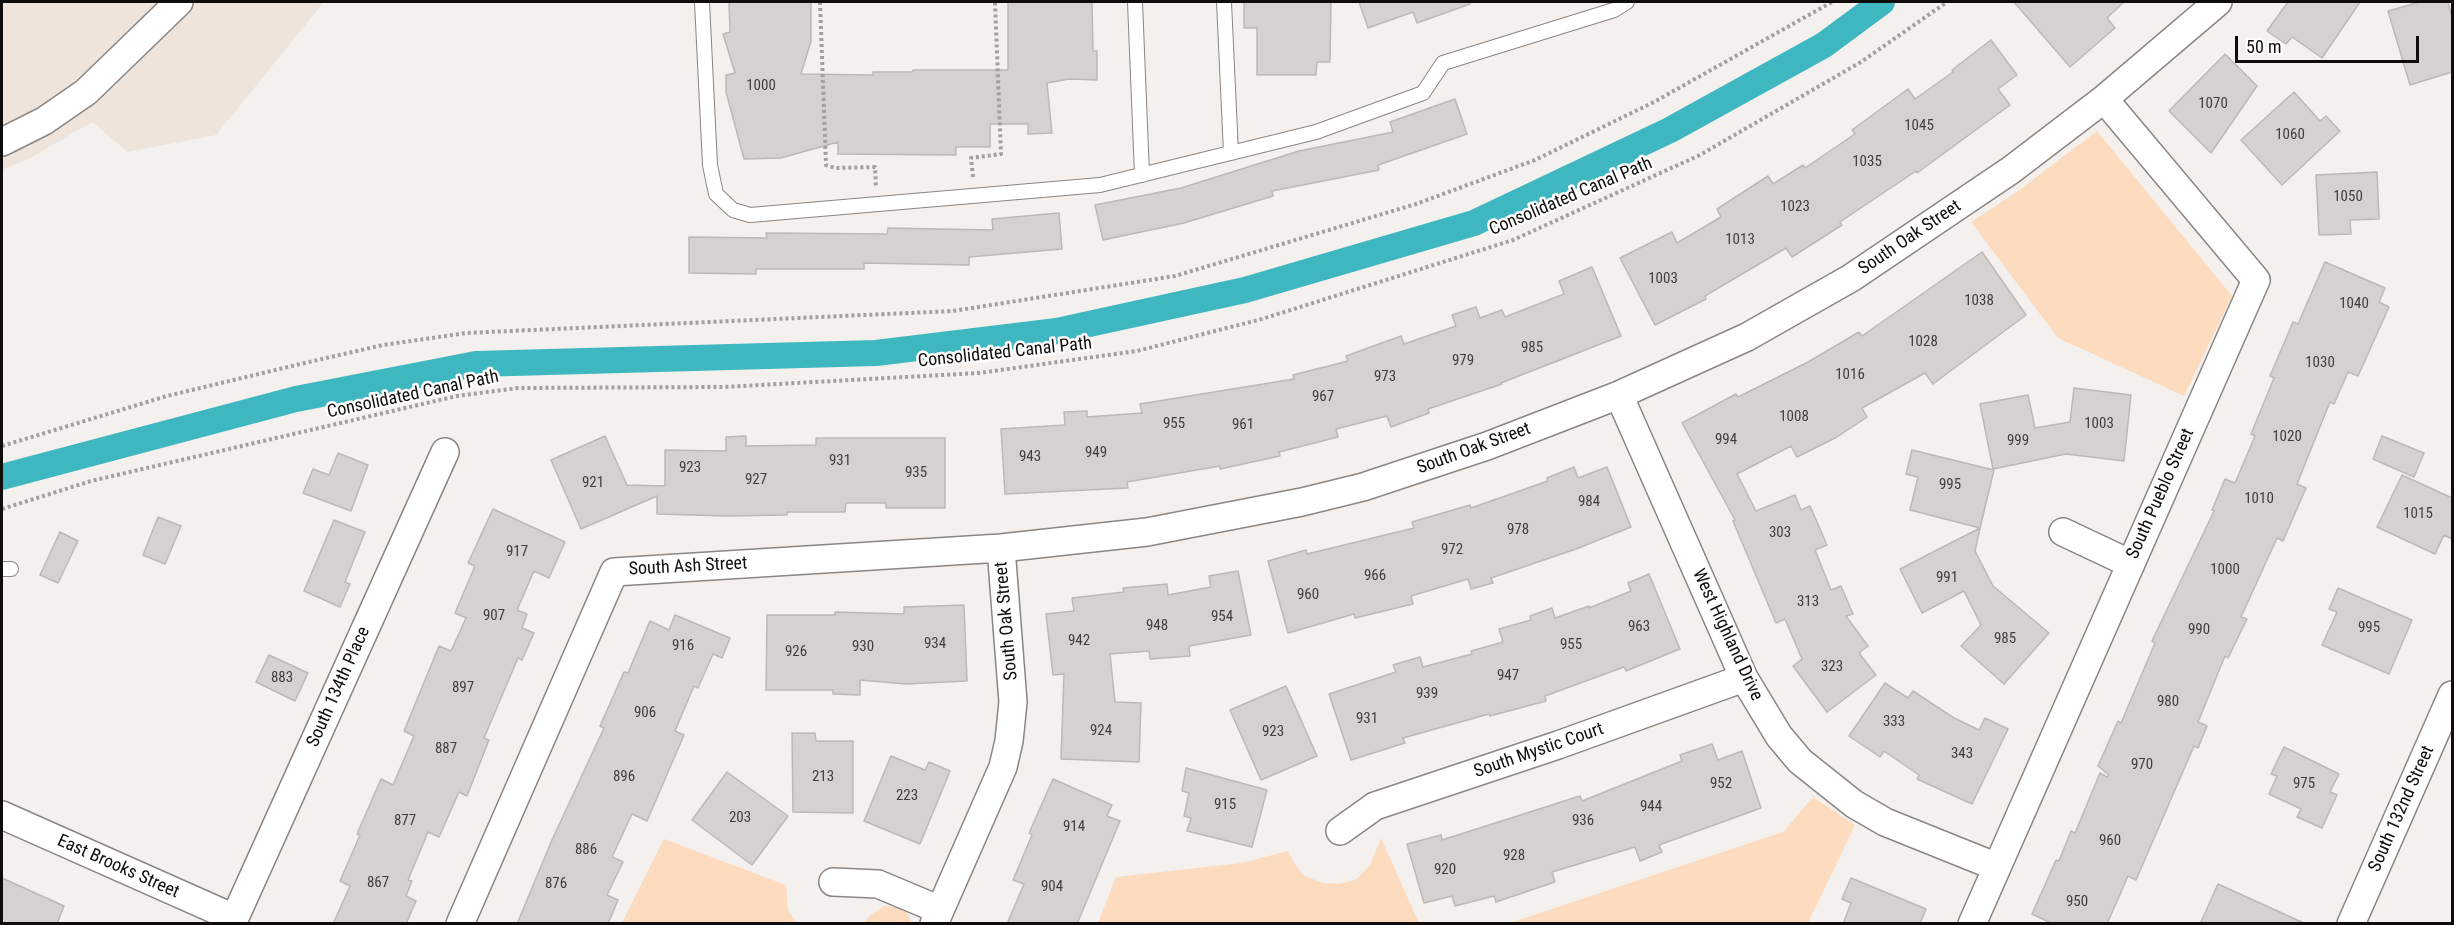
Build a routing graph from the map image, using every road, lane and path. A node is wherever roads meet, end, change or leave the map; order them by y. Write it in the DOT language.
graph roads {
  1 [pos="179,2"];
  2 [pos="702,2"];
  3 [pos="820,2"];
  4 [pos="995,2"];
  5 [pos="1135,2"];
  6 [pos="1224,2"];
  7 [pos="1627,2"];
  8 [pos="1832,2"];
  9 [pos="1947,2"];
  10 [pos="2218,2"];
  11 [pos="2104,99"];
  12 [pos="2,142"];
  13 [pos="1231,153"];
  14 [pos="1142,175"];
  15 [pos="975,196"];
  16 [pos="878,204"];
  17 [pos="1619,394"];
  18 [pos="2,446"];
  19 [pos="445,452"];
  20 [pos="2,509"];
  21 [pos="2063,532"];
  22 [pos="1001,548"];
  23 [pos="2130,564"];
  24 [pos="1744,678"];
  25 [pos="2452,695"];
  26 [pos="2,816"];
  27 [pos="1340,831"];
  28 [pos="1997,867"];
  29 [pos="833,882"];
  30 [pos="937,917"];
  31 [pos="233,921"];
  32 [pos="460,924"];
  33 [pos="1972,924"];
  34 [pos="2351,924"];
  1 -- 12 [label="street"];
  2 -- 16 [label="lane"];
  3 -- 16 [label="path"];
  4 -- 15 [label="path"];
  5 -- 14 [label="lane"];
  6 -- 13 [label="lane"];
  7 -- 13 [label="lane"];
  8 -- 18 [label="path"];
  9 -- 20 [label="path, Consolidated Canal Path"];
  10 -- 11 [label="street, South Oak Street"];
  11 -- 17 [label="street, South Oak Street"];
  11 -- 23 [label="street, South Pueblo Street"];
  13 -- 14 [label="lane"];
  14 -- 15 [label="lane"];
  15 -- 16 [label="lane"];
  17 -- 22 [label="street, South Oak Street"];
  17 -- 24 [label="street, West Highland Drive"];
  19 -- 31 [label="street, South 134th Place"];
  21 -- 23 [label="street"];
  22 -- 30 [label="street, South Oak Street"];
  22 -- 32 [label="street, South Ash Street"];
  23 -- 28 [label="street, South Pueblo Street"];
  24 -- 27 [label="street, South Mystic Court"];
  24 -- 28 [label="street, West Highland Drive"];
  25 -- 34 [label="street, South 132nd Street"];
  26 -- 31 [label="street, East Brooks Street"];
  28 -- 33 [label="street, South Pueblo Street"];
  29 -- 30 [label="street"];
}
